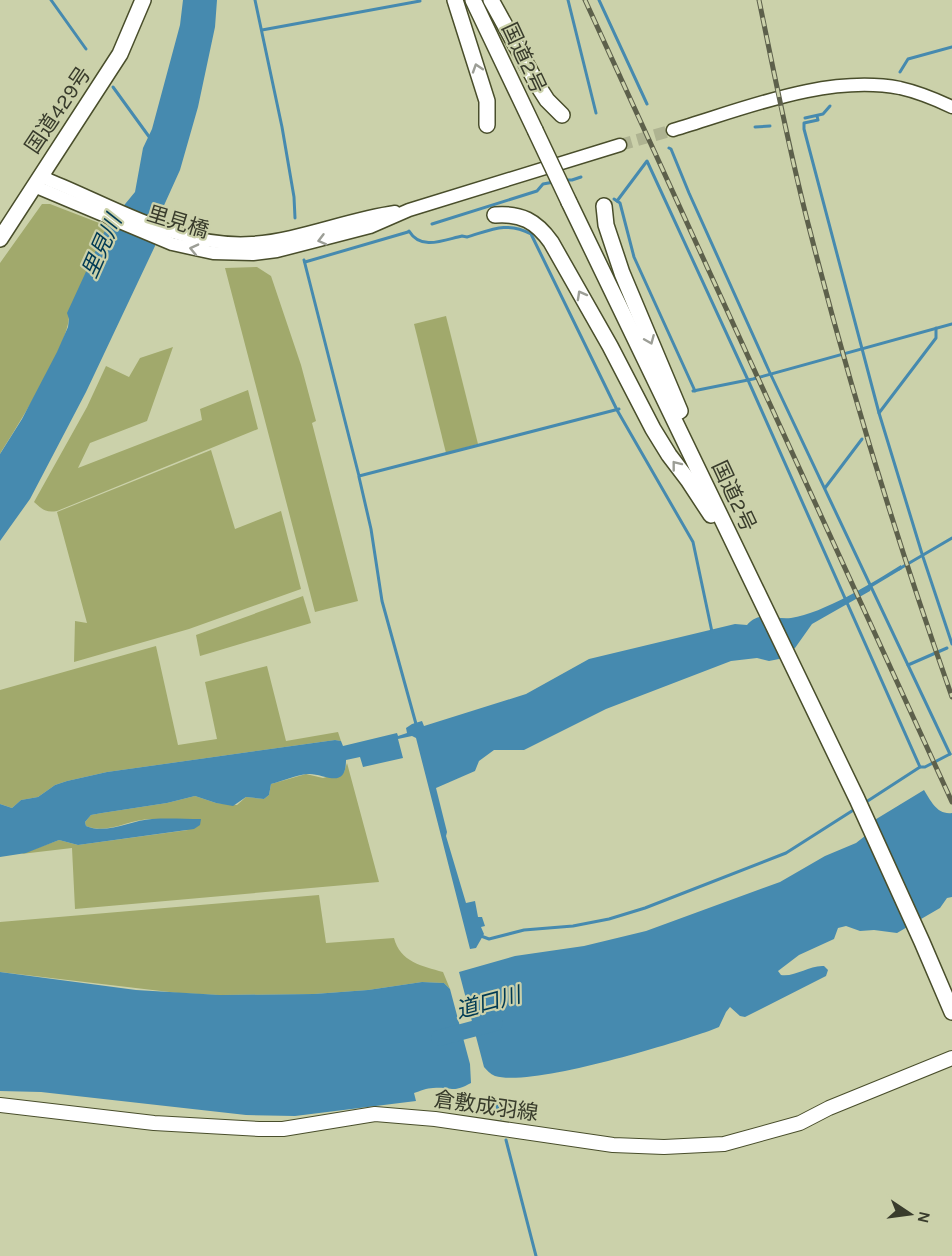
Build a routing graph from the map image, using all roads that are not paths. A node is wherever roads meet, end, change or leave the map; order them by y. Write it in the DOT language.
graph roads {
  1 [pos="143,0"];
  2 [pos="455,0"];
  3 [pos="473,0"];
  4 [pos="491,0"];
  5 [pos="952,107"];
  6 [pos="562,115"];
  7 [pos="487,125"];
  8 [pos="672,130"];
  9 [pos="620,145"];
  10 [pos="42,183"];
  11 [pos="604,206"];
  12 [pos="495,215"];
  13 [pos="0,239"];
  14 [pos="714,503"];
  15 [pos="744,565"];
  16 [pos="952,1012"];
  17 [pos="952,1058"];
  18 [pos="0,1105"];
  1 -- 10 [label="highway, 国道429号"];
  7 -- 2 [label="highway, one-way"];
  3 -- 14 [label="highway, 国道2号, bridge"];
  4 -- 6 [label="highway"];
  5 -- 8 [label="street"];
  9 -- 10 [label="street, 里見橋"];
  10 -- 13 [label="highway, 国道429号"];
  11 -- 14 [label="highway, one-way"];
  15 -- 12 [label="highway, one-way"];
  14 -- 15 [label="highway, 国道2号"];
  15 -- 16 [label="highway, 国道2号"];
  17 -- 18 [label="main road, 倉敷成羽線"];
}
